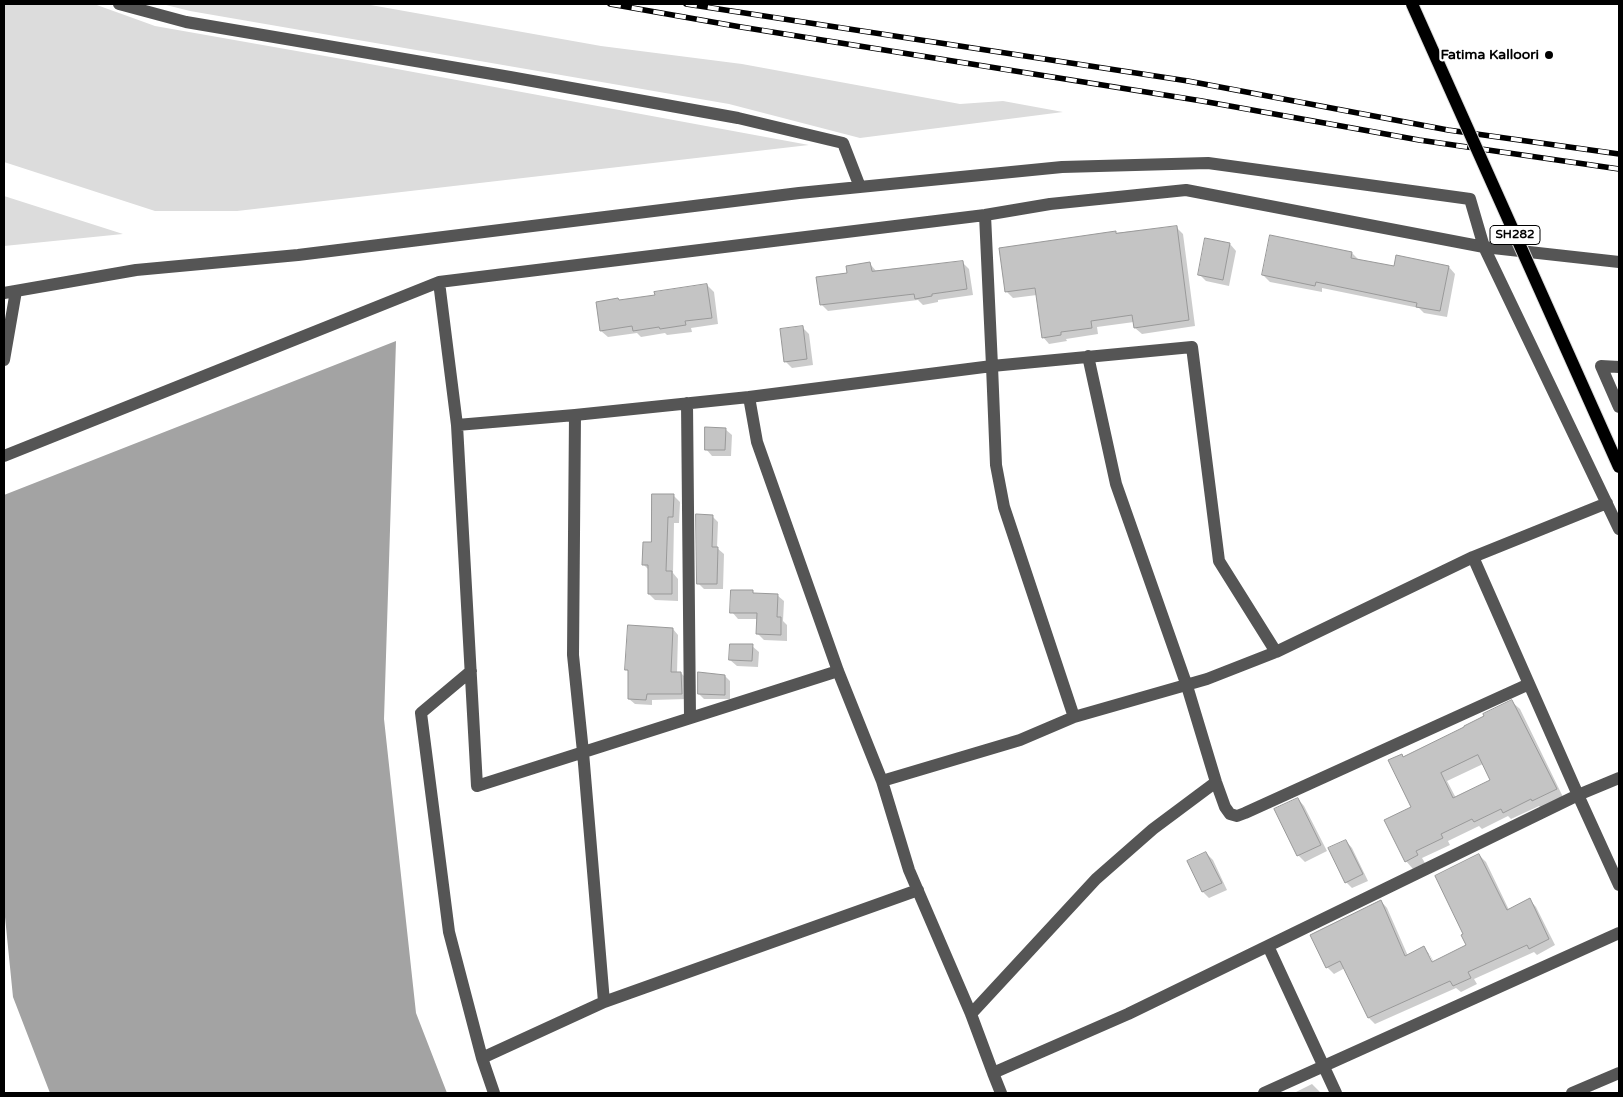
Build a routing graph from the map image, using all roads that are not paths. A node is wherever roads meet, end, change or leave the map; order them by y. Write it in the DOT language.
graph roads {
  1 [pos="119,4"];
  2 [pos="1412,4"];
  3 [pos="860,187"];
  4 [pos="985,215"];
  5 [pos="1484,247"];
  6 [pos="1619,262"];
  7 [pos="439,282"];
  8 [pos="10,292"];
  9 [pos="1088,356"];
  10 [pos="4,360"];
  11 [pos="992,366"];
  12 [pos="1619,368"];
  13 [pos="749,397"];
  14 [pos="687,404"];
  15 [pos="1619,407"];
  16 [pos="576,415"];
  17 [pos="457,425"];
  18 [pos="4,456"];
  19 [pos="1619,467"];
  20 [pos="1607,503"];
  21 [pos="1619,529"];
  22 [pos="1474,557"];
  23 [pos="1276,652"];
  24 [pos="471,671"];
  25 [pos="838,671"];
  26 [pos="1529,684"];
  27 [pos="1187,686"];
  28 [pos="1074,717"];
  29 [pos="690,718"];
  30 [pos="583,752"];
  31 [pos="1619,778"];
  32 [pos="882,781"];
  33 [pos="1216,782"];
  34 [pos="1578,795"];
  35 [pos="1619,884"];
  36 [pos="918,890"];
  37 [pos="1619,933"];
  38 [pos="1268,946"];
  39 [pos="604,1002"];
  40 [pos="971,1014"];
  41 [pos="482,1058"];
  42 [pos="1324,1066"];
  43 [pos="993,1073"];
  44 [pos="1619,1073"];
  45 [pos="997,1092"];
  46 [pos="494,1093"];
  47 [pos="1264,1093"];
  48 [pos="1336,1093"];
  49 [pos="1572,1093"];
  1 -- 3 [label="street"];
  2 -- 19 [label="main road, SH282, bridge"];
  3 -- 5 [label="street"];
  3 -- 8 [label="street"];
  4 -- 5 [label="street"];
  4 -- 7 [label="street"];
  4 -- 11 [label="street"];
  5 -- 6 [label="street"];
  5 -- 20 [label="street"];
  7 -- 17 [label="street"];
  7 -- 18 [label="street"];
  8 -- 10 [label="street"];
  9 -- 11 [label="street"];
  9 -- 23 [label="street"];
  9 -- 27 [label="street"];
  11 -- 13 [label="street"];
  11 -- 28 [label="street"];
  12 -- 15 [label="street"];
  13 -- 14 [label="street"];
  13 -- 25 [label="street"];
  14 -- 16 [label="street"];
  14 -- 29 [label="street"];
  16 -- 17 [label="street"];
  16 -- 30 [label="street"];
  17 -- 24 [label="street"];
  20 -- 21 [label="street"];
  20 -- 22 [label="street"];
  22 -- 23 [label="street"];
  22 -- 26 [label="street"];
  23 -- 27 [label="street"];
  24 -- 30 [label="street"];
  24 -- 41 [label="street"];
  25 -- 29 [label="street"];
  25 -- 32 [label="street"];
  26 -- 33 [label="street"];
  26 -- 34 [label="street"];
  27 -- 28 [label="street"];
  27 -- 33 [label="street"];
  28 -- 32 [label="street"];
  29 -- 30 [label="street"];
  30 -- 39 [label="street"];
  31 -- 34 [label="street"];
  32 -- 36 [label="street"];
  33 -- 40 [label="street"];
  34 -- 35 [label="street"];
  34 -- 38 [label="street"];
  36 -- 39 [label="street"];
  36 -- 40 [label="street"];
  37 -- 42 [label="street"];
  38 -- 42 [label="street"];
  38 -- 43 [label="street"];
  39 -- 41 [label="street"];
  40 -- 43 [label="street"];
  41 -- 46 [label="street"];
  42 -- 47 [label="street"];
  42 -- 48 [label="street"];
  43 -- 45 [label="street"];
  44 -- 49 [label="street"];
}
